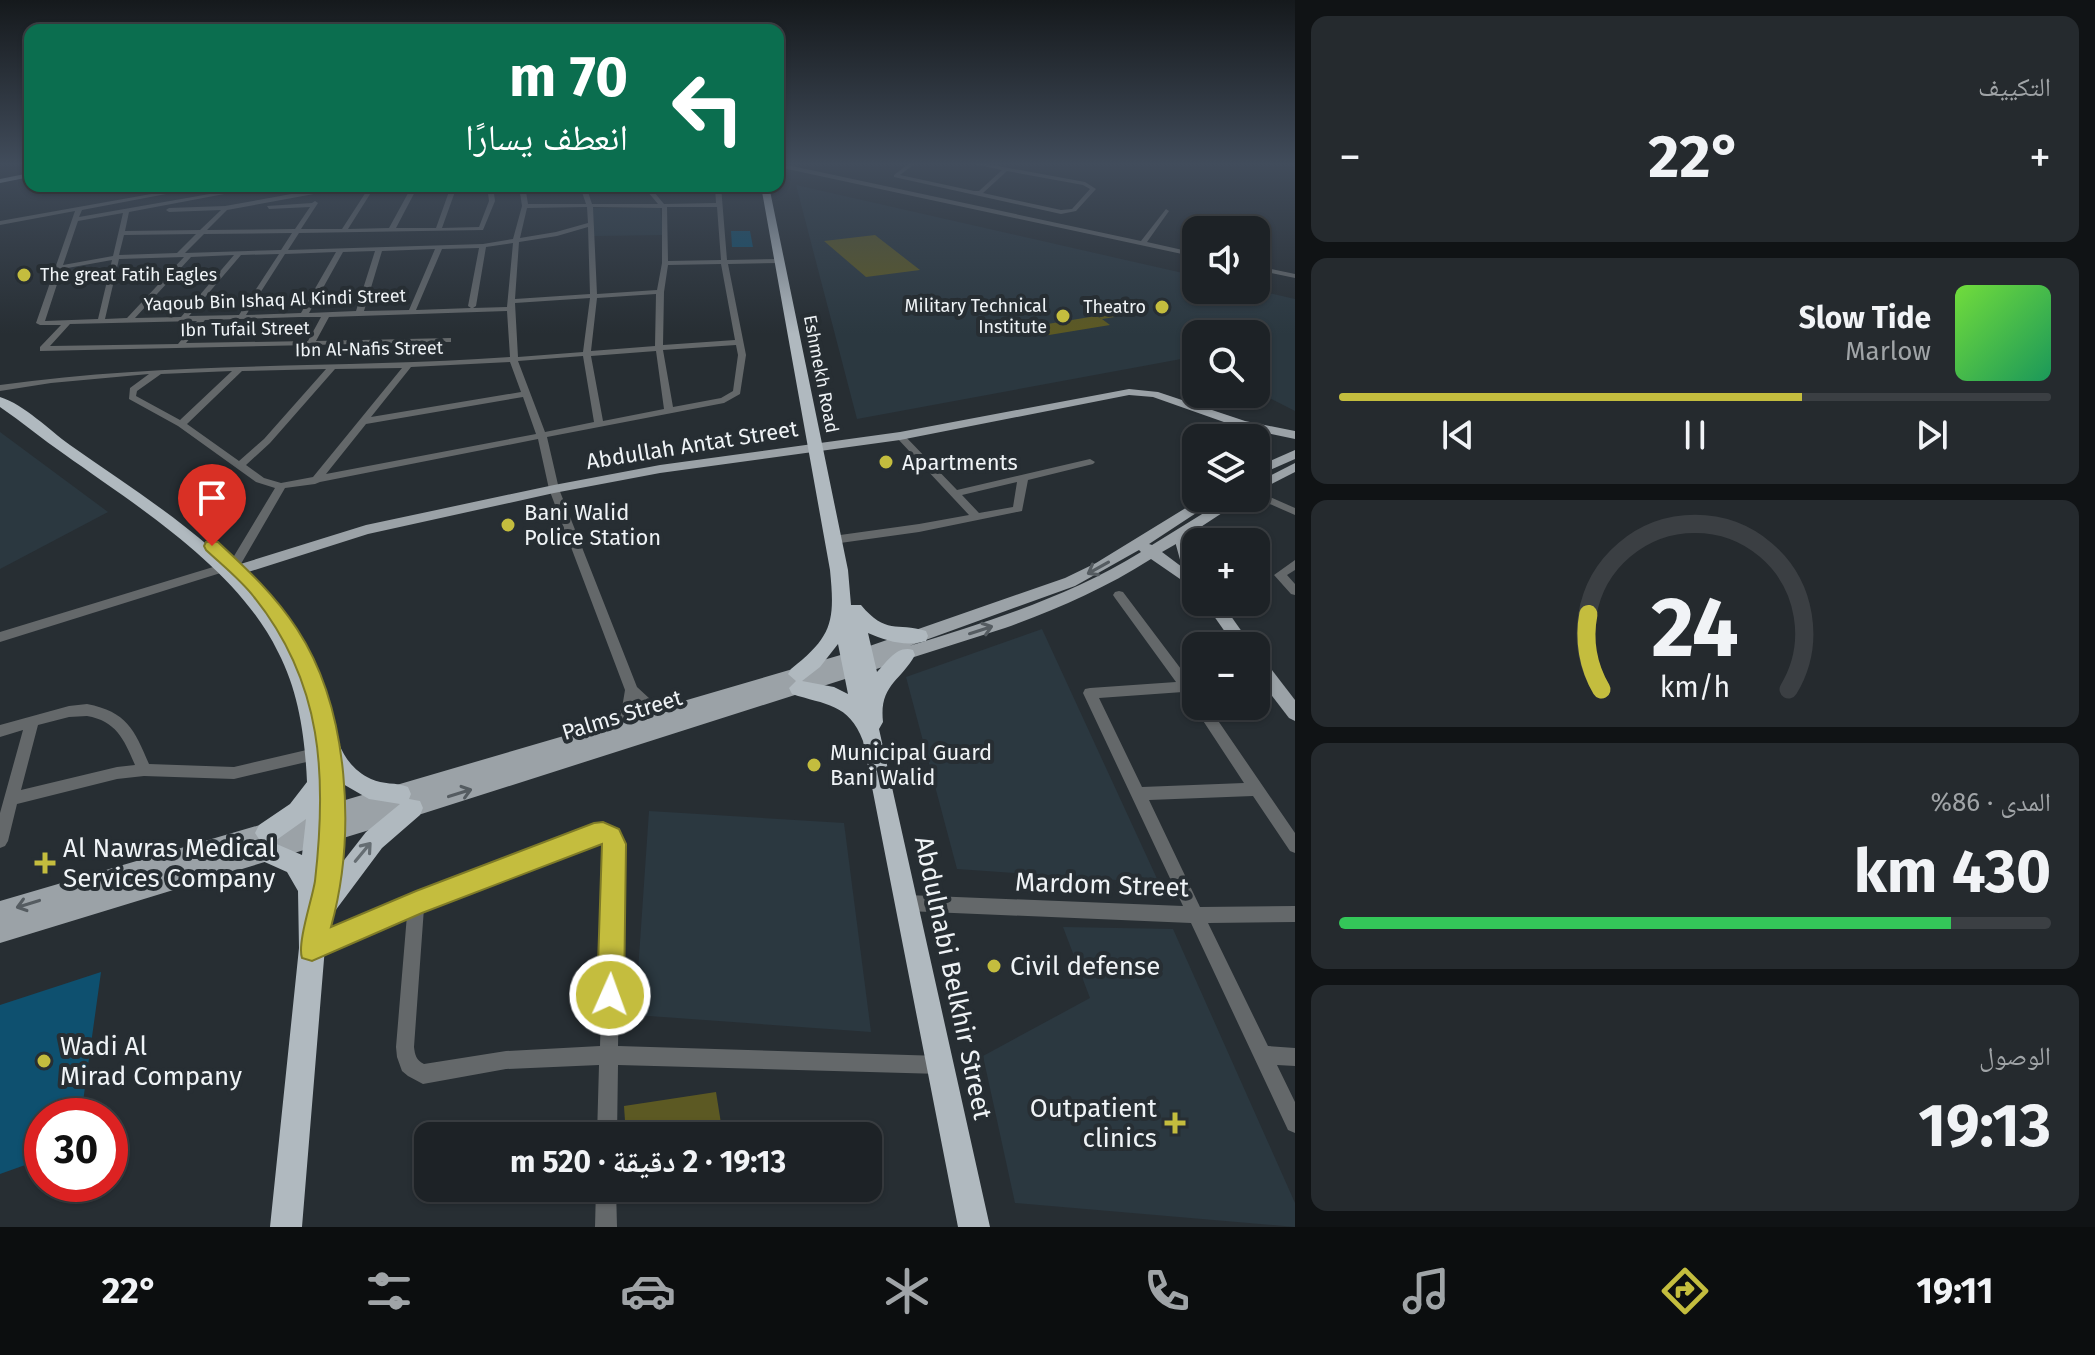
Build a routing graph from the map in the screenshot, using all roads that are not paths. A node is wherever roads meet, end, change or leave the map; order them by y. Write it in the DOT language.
graph roads {
  1 [pos="21,219"];
  2 [pos="80,219"];
  3 [pos="124,219"];
  4 [pos="215,219"];
  5 [pos="304,219"];
  6 [pos="351,219"];
  7 [pos="397,219"];
  8 [pos="442,219"];
  9 [pos="485,219"];
  10 [pos="522,219"];
  11 [pos="590,219"];
  12 [pos="664,219"];
  13 [pos="721,219"];
  14 [pos="772,219"];
  15 [pos="1038,219"];
  16 [pos="1160,219"];
  17 [pos="75,220"];
  18 [pos="0,223"];
  19 [pos="590,224"];
  20 [pos="439,228"];
  21 [pos="298,229"];
  22 [pos="345,229"];
  23 [pos="392,229"];
  24 [pos="205,230"];
  25 [pos="244,230"];
  26 [pos="121,233"];
  27 [pos="516,241"];
  28 [pos="1144,242"];
  29 [pos="483,246"];
  30 [pos="439,248"];
  31 [pos="379,249"];
  32 [pos="1182,250"];
  33 [pos="340,251"];
  34 [pos="284,252"];
  35 [pos="227,254"];
  36 [pos="239,254"];
  37 [pos="179,255"];
  38 [pos="189,255"];
  39 [pos="116,257"];
  40 [pos="780,261"];
  41 [pos="724,262"];
  42 [pos="665,263"];
  43 [pos="58,268"];
  44 [pos="1270,269"];
  45 [pos="1295,274"];
  46 [pos="660,292"];
  47 [pos="594,297"];
  48 [pos="511,305"];
  49 [pos="472,306"];
  50 [pos="412,313"];
  51 [pos="359,314"];
  52 [pos="326,315"];
  53 [pos="303,316"];
  54 [pos="241,317"];
  55 [pos="203,318"];
  56 [pos="183,319"];
  57 [pos="129,320"];
  58 [pos="101,321"];
  59 [pos="68,322"];
  60 [pos="448,340"];
  61 [pos="740,342"];
  62 [pos="311,343"];
  63 [pos="180,346"];
  64 [pos="659,347"];
  65 [pos="587,354"];
  66 [pos="514,361"];
  67 [pos="409,365"];
  68 [pos="332,367"];
  69 [pos="240,368"];
  70 [pos="157,373"];
  71 [pos="0,390"];
  72 [pos="526,394"];
  73 [pos="0,401"];
  74 [pos="669,411"];
  75 [pos="366,421"];
  76 [pos="181,424"];
  77 [pos="599,425"];
  78 [pos="1295,435"];
  79 [pos="900,436"];
  80 [pos="542,437"];
  81 [pos="816,448"];
  82 [pos="1295,454"];
  83 [pos="1090,462"];
  84 [pos="240,465"];
  85 [pos="1270,466"];
  86 [pos="1295,467"];
  87 [pos="1023,479"];
  88 [pos="1270,480"];
  89 [pos="315,481"];
  90 [pos="281,486"];
  91 [pos="554,489"];
  92 [pos="955,494"];
  93 [pos="1270,500"];
  94 [pos="1194,512"];
  95 [pos="1215,512"];
  96 [pos="1295,512"];
  97 [pos="977,517"];
  98 [pos="1189,528"];
  99 [pos="1182,532"];
  100 [pos="833,540"];
  101 [pos="1150,545"];
  102 [pos="1295,564"];
  103 [pos="1132,565"];
  104 [pos="232,568"];
  105 [pos="1182,568"];
  106 [pos="1182,572"];
  107 [pos="1295,591"];
  108 [pos="1119,595"];
  109 [pos="847,608"];
  110 [pos="919,636"];
  111 [pos="0,637"];
  112 [pos="906,655"];
  113 [pos="859,663"];
  114 [pos="1182,674"];
  115 [pos="798,681"];
  116 [pos="1182,687"];
  117 [pos="1270,688"];
  118 [pos="632,690"];
  119 [pos="670,711"];
  120 [pos="1295,713"];
  121 [pos="870,720"];
  122 [pos="1210,720"];
  123 [pos="32,723"];
  124 [pos="613,729"];
  125 [pos="0,731"];
  126 [pos="323,755"];
  127 [pos="144,770"];
  128 [pos="319,784"];
  129 [pos="1255,789"];
  130 [pos="1138,794"];
  131 [pos="406,801"];
  132 [pos="7,810"];
  133 [pos="325,825"];
  134 [pos="0,841"];
  135 [pos="266,842"];
  136 [pos="1295,846"];
  137 [pos="318,898"];
  138 [pos="416,903"];
  139 [pos="907,903"];
  140 [pos="0,912"];
  141 [pos="1295,914"];
  142 [pos="1195,915"];
  143 [pos="0,932"];
  144 [pos="312,948"];
  145 [pos="609,1055"];
  146 [pos="1262,1055"];
  147 [pos="1295,1057"];
  148 [pos="941,1065"];
  149 [pos="607,1122"];
  150 [pos="1295,1123"];
  151 [pos="606,1202"];
  152 [pos="286,1227"];
  153 [pos="606,1227"];
  154 [pos="974,1227"];
  1 -- 18 [label="street"];
  2 -- 17 [label="street"];
  3 -- 26 [label="street"];
  4 -- 24 [label="street"];
  5 -- 21 [label="street"];
  6 -- 22 [label="street"];
  7 -- 23 [label="street"];
  8 -- 20 [label="street"];
  9 -- 20 [label="street"];
  10 -- 27 [label="street"];
  11 -- 19 [label="street"];
  12 -- 42 [label="street"];
  13 -- 41 [label="street"];
  14 -- 40 [label="highway, Eshmekh Road"];
  15 -- 28 [label="street"];
  16 -- 28 [label="street"];
  17 -- 43 [label="street"];
  19 -- 27 [label="street"];
  19 -- 47 [label="street"];
  20 -- 23 [label="street"];
  21 -- 22 [label="street"];
  21 -- 25 [label="street"];
  21 -- 34 [label="street"];
  22 -- 23 [label="street"];
  24 -- 25 [label="street"];
  24 -- 26 [label="street"];
  24 -- 37 [label="street"];
  25 -- 35 [label="street"];
  26 -- 39 [label="street"];
  27 -- 29 [label="street"];
  27 -- 48 [label="street"];
  28 -- 32 [label="street"];
  29 -- 30 [label="street"];
  29 -- 49 [label="street"];
  30 -- 31 [label="street"];
  30 -- 50 [label="street"];
  31 -- 33 [label="street"];
  31 -- 51 [label="street"];
  33 -- 34 [label="street"];
  33 -- 53 [label="street"];
  34 -- 36 [label="street"];
  34 -- 54 [label="street"];
  35 -- 36 [label="street"];
  35 -- 38 [label="street"];
  36 -- 56 [label="street"];
  37 -- 38 [label="street"];
  37 -- 39 [label="street"];
  38 -- 57 [label="street"];
  39 -- 43 [label="street"];
  39 -- 58 [label="street"];
  40 -- 41 [label="street"];
  40 -- 81 [label="highway, Eshmekh Road"];
  41 -- 42 [label="street"];
  41 -- 61 [label="street"];
  42 -- 46 [label="street"];
  43 -- 59 [label="street, Yaqoub Bin Ishaq Al Kindi Street"];
  44 -- 45 [label="street"];
  46 -- 47 [label="street, Yaqoub Bin Ishaq Al Kindi Street"];
  46 -- 64 [label="street"];
  47 -- 48 [label="street, Yaqoub Bin Ishaq Al Kindi Street"];
  47 -- 65 [label="street"];
  48 -- 50 [label="street, Yaqoub Bin Ishaq Al Kindi Street"];
  48 -- 66 [label="street"];
  50 -- 51 [label="street, Yaqoub Bin Ishaq Al Kindi Street"];
  51 -- 52 [label="street, Yaqoub Bin Ishaq Al Kindi Street"];
  52 -- 53 [label="street, Yaqoub Bin Ishaq Al Kindi Street"];
  52 -- 62 [label="street"];
  53 -- 54 [label="street, Yaqoub Bin Ishaq Al Kindi Street"];
  54 -- 55 [label="street, Yaqoub Bin Ishaq Al Kindi Street"];
  55 -- 56 [label="street, Yaqoub Bin Ishaq Al Kindi Street"];
  55 -- 63 [label="street"];
  56 -- 57 [label="street, Yaqoub Bin Ishaq Al Kindi Street"];
  57 -- 58 [label="street, Yaqoub Bin Ishaq Al Kindi Street"];
  58 -- 59 [label="street, Yaqoub Bin Ishaq Al Kindi Street"];
  59 -- 63 [label="street, Ibn Tufail Street"];
  60 -- 62 [label="street, Ibn Tufail Street"];
  61 -- 64 [label="street, Ibn Al-Nafis Street"];
  61 -- 74 [label="street"];
  62 -- 63 [label="street, Ibn Tufail Street"];
  64 -- 65 [label="street, Ibn Al-Nafis Street"];
  64 -- 74 [label="street"];
  65 -- 66 [label="street, Ibn Al-Nafis Street"];
  65 -- 77 [label="street"];
  66 -- 67 [label="street, Ibn Al-Nafis Street"];
  66 -- 72 [label="street"];
  67 -- 68 [label="street, Ibn Al-Nafis Street"];
  67 -- 75 [label="street"];
  68 -- 69 [label="street, Ibn Al-Nafis Street"];
  68 -- 84 [label="street"];
  69 -- 70 [label="street, Ibn Al-Nafis Street"];
  69 -- 76 [label="street"];
  70 -- 71 [label="street, Ibn Al-Nafis Street"];
  70 -- 76 [label="street"];
  71 -- 104 [label="highway"];
  72 -- 75 [label="street"];
  72 -- 80 [label="street"];
  73 -- 104 [label="highway"];
  74 -- 77 [label="street"];
  75 -- 89 [label="street"];
  76 -- 84 [label="street"];
  77 -- 80 [label="street"];
  78 -- 79 [label="main road, Abdullah Antat Street"];
  79 -- 81 [label="main road, Abdullah Antat Street"];
  79 -- 92 [label="street"];
  80 -- 89 [label="street"];
  80 -- 91 [label="street"];
  81 -- 91 [label="main road, Abdullah Antat Street"];
  81 -- 100 [label="highway, Eshmekh Road"];
  82 -- 85 [label="main road"];
  83 -- 87 [label="street"];
  84 -- 90 [label="street"];
  86 -- 88 [label="main road"];
  87 -- 92 [label="street"];
  87 -- 97 [label="street"];
  89 -- 90 [label="street"];
  90 -- 104 [label="street"];
  91 -- 104 [label="main road, Abdullah Antat Street"];
  91 -- 118 [label="street"];
  92 -- 97 [label="street"];
  93 -- 96 [label="street"];
  94 -- 101 [label="main road, Palms Street"];
  95 -- 98 [label="main road, Palms Street"];
  97 -- 100 [label="street"];
  99 -- 101 [label="main road, Palms Street"];
  100 -- 109 [label="highway, Eshmekh Road"];
  101 -- 103 [label="main road, Palms Street"];
  101 -- 105 [label="main road"];
  101 -- 110 [label="main road, Palms Street, one-way"];
  102 -- 107 [label="street"];
  103 -- 106 [label="main road"];
  112 -- 103 [label="main road, Palms Street, one-way"];
  104 -- 111 [label="street"];
  104 -- 126 [label="highway"];
  108 -- 114 [label="street"];
  109 -- 110 [label="highway"];
  109 -- 113 [label="highway, Eshmekh Road"];
  109 -- 115 [label="highway"];
  110 -- 113 [label="main road, Palms Street"];
  112 -- 113 [label="main road, Palms Street"];
  112 -- 121 [label="highway"];
  113 -- 115 [label="main road, Palms Street"];
  113 -- 121 [label="highway, Abdulnabi Belkhir Street"];
  115 -- 119 [label="main road, Palms Street"];
  115 -- 121 [label="highway"];
  131 -- 115 [label="main road, Palms Street, one-way"];
  116 -- 130 [label="street"];
  117 -- 120 [label="main road"];
  118 -- 119 [label="street"];
  118 -- 124 [label="street"];
  119 -- 124 [label="main road, Palms Street"];
  121 -- 139 [label="highway, Abdulnabi Belkhir Street"];
  122 -- 129 [label="street"];
  123 -- 125 [label="street"];
  123 -- 127 [label="street"];
  123 -- 132 [label="street"];
  124 -- 131 [label="main road, Palms Street"];
  126 -- 127 [label="street"];
  126 -- 128 [label="highway"];
  126 -- 131 [label="highway"];
  126 -- 133 [label="highway"];
  127 -- 132 [label="street"];
  128 -- 133 [label="highway"];
  128 -- 135 [label="highway"];
  129 -- 130 [label="street"];
  129 -- 136 [label="street"];
  130 -- 142 [label="street"];
  131 -- 133 [label="main road, Palms Street"];
  137 -- 131 [label="highway, one-way"];
  132 -- 134 [label="street"];
  133 -- 135 [label="main road, Palms Street"];
  133 -- 137 [label="highway"];
  135 -- 137 [label="highway"];
  135 -- 140 [label="main road, Palms Street, one-way"];
  135 -- 143 [label="main road, Palms Street"];
  137 -- 144 [label="highway"];
  138 -- 144 [label="street"];
  138 -- 145 [label="street"];
  138 -- 145 [label="street"];
  139 -- 142 [label="street, Mardom Street"];
  139 -- 148 [label="highway, Abdulnabi Belkhir Street"];
  141 -- 142 [label="street, Mardom Street"];
  142 -- 146 [label="street"];
  144 -- 152 [label="highway"];
  145 -- 148 [label="street"];
  145 -- 149 [label="street"];
  146 -- 147 [label="street"];
  146 -- 150 [label="street"];
  148 -- 154 [label="highway, Abdulnabi Belkhir Street"];
  151 -- 153 [label="street"];
}
